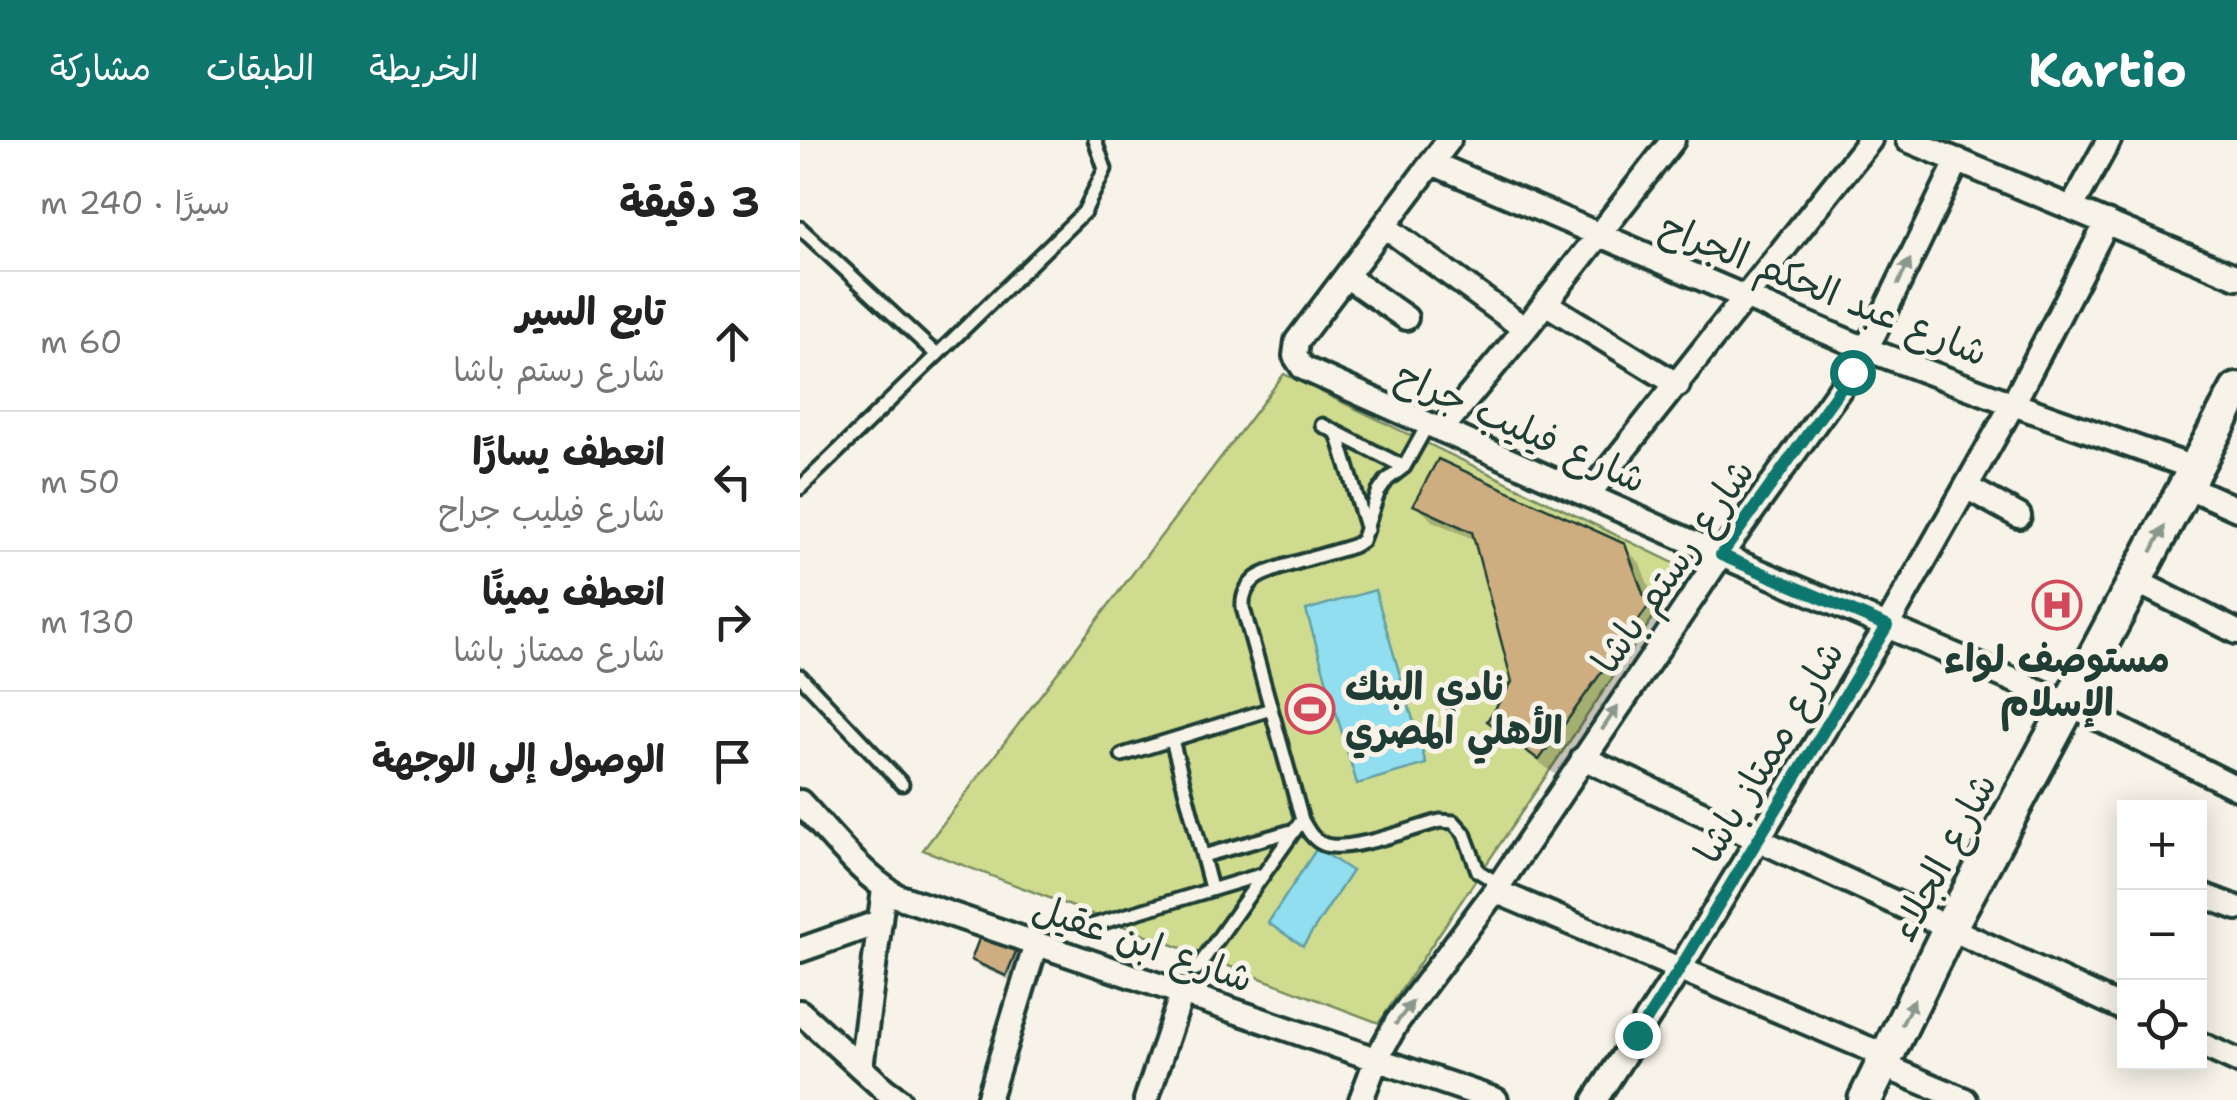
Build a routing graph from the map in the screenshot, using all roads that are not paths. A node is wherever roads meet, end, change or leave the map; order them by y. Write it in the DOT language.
graph roads {
  1 [pos="1095,140"];
  2 [pos="1450,140"];
  3 [pos="1870,140"];
  4 [pos="1908,140"];
  5 [pos="2109,140"];
  6 [pos="1668,142"];
  7 [pos="1958,160"];
  8 [pos="1432,163"];
  9 [pos="2072,207"];
  10 [pos="2108,222"];
  11 [pos="1384,226"];
  12 [pos="800,228"];
  13 [pos="1599,234"];
  14 [pos="1346,276"];
  15 [pos="2237,277"];
  16 [pos="1746,297"];
  17 [pos="1545,303"];
  18 [pos="1406,318"];
  19 [pos="1525,329"];
  20 [pos="1866,348"];
  21 [pos="936,355"];
  22 [pos="1678,384"];
  23 [pos="2237,390"];
  24 [pos="2012,404"];
  25 [pos="1322,425"];
  26 [pos="1434,427"];
  27 [pos="1337,433"];
  28 [pos="1404,468"];
  29 [pos="2190,477"];
  30 [pos="1966,487"];
  31 [pos="800,488"];
  32 [pos="1588,495"];
  33 [pos="2237,508"];
  34 [pos="2020,516"];
  35 [pos="1367,530"];
  36 [pos="1721,555"];
  37 [pos="2136,581"];
  38 [pos="1887,626"];
  39 [pos="2237,632"];
  40 [pos="800,676"];
  41 [pos="2069,704"];
  42 [pos="1272,709"];
  43 [pos="1172,740"];
  44 [pos="1122,755"];
  45 [pos="1583,758"];
  46 [pos="902,784"];
  47 [pos="2237,788"];
  48 [pos="800,802"];
  49 [pos="1299,825"];
  50 [pos="1757,839"];
  51 [pos="1203,856"];
  52 [pos="1264,874"];
  53 [pos="1497,887"];
  54 [pos="884,888"];
  55 [pos="1211,888"];
  56 [pos="2207,897"];
  57 [pos="2237,908"];
  58 [pos="880,922"];
  59 [pos="1950,926"];
  60 [pos="1087,927"];
  61 [pos="1036,944"];
  62 [pos="800,950"];
  63 [pos="1196,970"];
  64 [pos="1679,970"];
  65 [pos="1182,994"];
  66 [pos="2117,1005"];
  67 [pos="800,1012"];
  68 [pos="2207,1047"];
  69 [pos="1377,1058"];
  70 [pos="1884,1061"];
  71 [pos="2237,1061"];
  72 [pos="860,1068"];
  73 [pos="899,1100"];
  74 [pos="988,1100"];
  75 [pos="1146,1100"];
  76 [pos="1361,1100"];
  77 [pos="1496,1100"];
  78 [pos="1594,1100"];
  79 [pos="1865,1100"];
  80 [pos="1965,1100"];
  1 -- 21 [label="lane"];
  2 -- 8 [label="street"];
  3 -- 16 [label="street"];
  4 -- 7 [label="street"];
  5 -- 9 [label="street"];
  6 -- 13 [label="street"];
  7 -- 9 [label="street"];
  20 -- 7 [label="street, شارع رستم باشا, one-way"];
  8 -- 11 [label="street"];
  8 -- 13 [label="street, شارع عبد الحكم الجراح"];
  9 -- 10 [label="street"];
  10 -- 15 [label="street"];
  10 -- 24 [label="street, شارع ممتاز باشا"];
  11 -- 14 [label="street"];
  11 -- 19 [label="street"];
  12 -- 21 [label="lane"];
  13 -- 16 [label="street, شارع عبد الحكم الجراح"];
  13 -- 17 [label="street"];
  14 -- 18 [label="street"];
  14 -- 26 [label="street, شارع فيليب جراح"];
  16 -- 20 [label="street, شارع عبد الحكم الجراح"];
  16 -- 22 [label="street"];
  17 -- 19 [label="street"];
  17 -- 22 [label="street"];
  19 -- 26 [label="street"];
  20 -- 24 [label="street, شارع عبد الحكم الجراح"];
  20 -- 36 [label="street, شارع رستم باشا"];
  21 -- 31 [label="lane"];
  22 -- 32 [label="street"];
  23 -- 29 [label="main road, شارع الجلاء"];
  24 -- 29 [label="street, شارع عبد الحكم الجراح"];
  24 -- 30 [label="street, شارع ممتاز باشا"];
  25 -- 27 [label="lane"];
  26 -- 28 [label="lane"];
  26 -- 32 [label="street, شارع فيليب جراح"];
  27 -- 28 [label="lane"];
  27 -- 35 [label="lane"];
  28 -- 35 [label="lane"];
  29 -- 33 [label="street, شارع عبد الحكم الجراح"];
  37 -- 29 [label="main road, شارع الجلاء, one-way"];
  30 -- 34 [label="street"];
  30 -- 38 [label="street, شارع ممتاز باشا"];
  32 -- 36 [label="street, شارع فيليب جراح"];
  35 -- 42 [label="lane"];
  36 -- 38 [label="street, شارع فيليب جراح"];
  45 -- 36 [label="street, شارع رستم باشا, one-way"];
  37 -- 39 [label="street"];
  37 -- 41 [label="main road, شارع الجلاء"];
  38 -- 41 [label="street, شارع فيليب جراح"];
  38 -- 50 [label="street, شارع ممتاز باشا"];
  40 -- 46 [label="lane"];
  41 -- 47 [label="street, شارع فيليب جراح"];
  41 -- 59 [label="main road, شارع الجلاء"];
  42 -- 43 [label="lane"];
  42 -- 49 [label="lane"];
  43 -- 44 [label="lane"];
  43 -- 51 [label="lane"];
  45 -- 50 [label="street"];
  45 -- 53 [label="street, شارع رستم باشا"];
  48 -- 54 [label="street, شارع ابن عقيل"];
  49 -- 51 [label="lane"];
  49 -- 52 [label="lane"];
  49 -- 53 [label="lane"];
  50 -- 59 [label="street"];
  50 -- 64 [label="street, شارع ممتاز باشا"];
  51 -- 55 [label="lane"];
  52 -- 55 [label="lane"];
  52 -- 63 [label="lane"];
  53 -- 64 [label="street"];
  69 -- 53 [label="street, شارع رستم باشا, one-way"];
  54 -- 58 [label="street"];
  54 -- 61 [label="street, شارع ابن عقيل"];
  55 -- 60 [label="lane"];
  56 -- 57 [label="street"];
  58 -- 62 [label="street"];
  58 -- 72 [label="street"];
  59 -- 66 [label="street"];
  70 -- 59 [label="main road, شارع الجلاء, one-way"];
  61 -- 65 [label="street, شارع ابن عقيل"];
  61 -- 74 [label="street"];
  64 -- 70 [label="street"];
  64 -- 78 [label="street, شارع ممتاز باشا"];
  65 -- 69 [label="street, شارع ابن عقيل"];
  65 -- 75 [label="street"];
  67 -- 72 [label="street"];
  68 -- 71 [label="street"];
  69 -- 76 [label="street, شارع رستم باشا"];
  69 -- 77 [label="street, شارع ابن عقيل"];
  70 -- 79 [label="main road, شارع الجلاء"];
  70 -- 80 [label="street"];
  72 -- 73 [label="street"];
}
